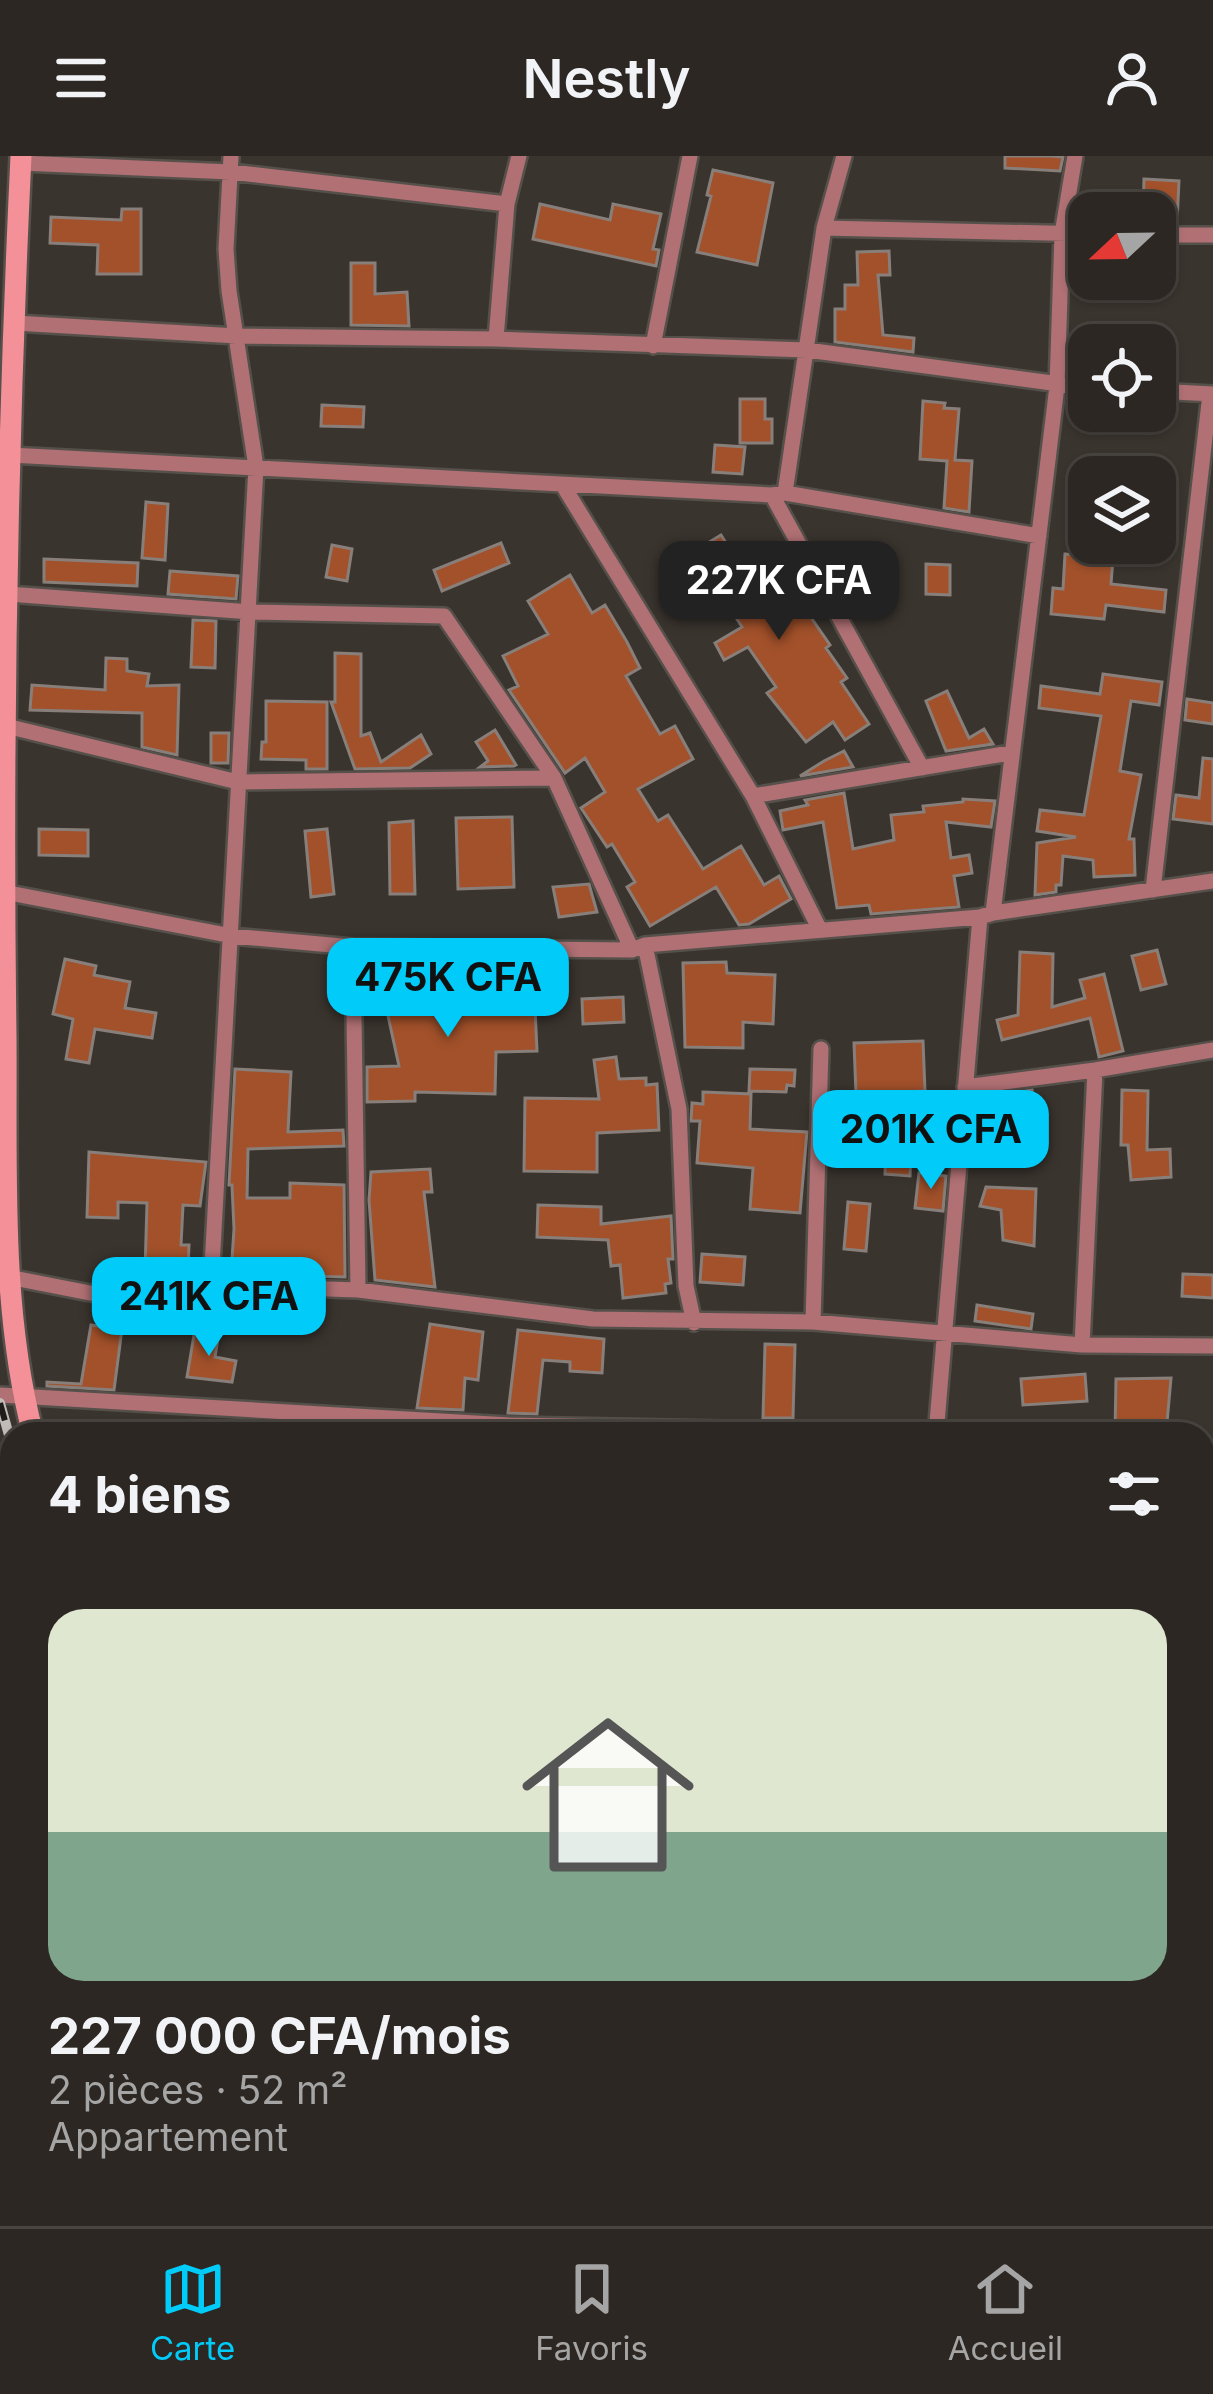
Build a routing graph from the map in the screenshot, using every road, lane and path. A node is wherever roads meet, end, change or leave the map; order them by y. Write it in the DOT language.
graph roads {
  1 [pos="519,156"];
  2 [pos="690,156"];
  3 [pos="844,156"];
  4 [pos="1075,156"];
  5 [pos="21,159"];
  6 [pos="231,164"];
  7 [pos="507,204"];
  8 [pos="824,228"];
  9 [pos="1062,234"];
  10 [pos="1068,234"];
  11 [pos="1176,235"];
  12 [pos="1213,235"];
  13 [pos="15,322"];
  14 [pos="237,336"];
  15 [pos="496,339"];
  16 [pos="653,346"];
  17 [pos="807,350"];
  18 [pos="1058,386"];
  19 [pos="1068,387"];
  20 [pos="1176,392"];
  21 [pos="1212,394"];
  22 [pos="10,455"];
  23 [pos="256,467"];
  24 [pos="564,488"];
  25 [pos="778,494"];
  26 [pos="1039,536"];
  27 [pos="8,594"];
  28 [pos="251,612"];
  29 [pos="6,726"];
  30 [pos="1010,753"];
  31 [pos="922,768"];
  32 [pos="554,778"];
  33 [pos="238,782"];
  34 [pos="753,796"];
  35 [pos="1213,881"];
  36 [pos="1153,890"];
  37 [pos="4,892"];
  38 [pos="987,915"];
  39 [pos="820,930"];
  40 [pos="232,936"];
  41 [pos="353,947"];
  42 [pos="639,947"];
  43 [pos="821,1049"];
  44 [pos="1213,1049"];
  45 [pos="1095,1070"];
  46 [pos="964,1087"];
  47 [pos="4,1276"];
  48 [pos="211,1285"];
  49 [pos="358,1290"];
  50 [pos="813,1322"];
  51 [pos="694,1323"];
  52 [pos="944,1333"];
  53 [pos="1082,1345"];
  54 [pos="1213,1346"];
  55 [pos="11,1397"];
  56 [pos="388,1422"];
  57 [pos="936,1422"];
  1 -- 7 [label="street"];
  2 -- 16 [label="street"];
  3 -- 8 [label="street"];
  4 -- 9 [label="street"];
  5 -- 6 [label="street"];
  5 -- 13 [label="main road"];
  6 -- 7 [label="street"];
  6 -- 14 [label="street"];
  7 -- 15 [label="street"];
  8 -- 9 [label="street"];
  8 -- 17 [label="street"];
  9 -- 10 [label="street"];
  9 -- 18 [label="street"];
  11 -- 12 [label="street"];
  13 -- 14 [label="street"];
  13 -- 22 [label="main road"];
  14 -- 15 [label="street"];
  14 -- 23 [label="street"];
  15 -- 16 [label="street"];
  16 -- 17 [label="street"];
  17 -- 18 [label="street"];
  17 -- 25 [label="street"];
  18 -- 19 [label="street"];
  18 -- 26 [label="street"];
  20 -- 21 [label="street"];
  21 -- 36 [label="street"];
  22 -- 23 [label="street"];
  22 -- 27 [label="main road"];
  23 -- 24 [label="street"];
  23 -- 28 [label="street"];
  24 -- 25 [label="street"];
  24 -- 34 [label="street"];
  25 -- 26 [label="street"];
  25 -- 31 [label="street"];
  26 -- 30 [label="street"];
  27 -- 28 [label="street"];
  27 -- 29 [label="main road"];
  28 -- 32 [label="street"];
  28 -- 33 [label="street"];
  29 -- 33 [label="street"];
  29 -- 37 [label="main road"];
  30 -- 31 [label="street"];
  30 -- 38 [label="street"];
  31 -- 34 [label="street"];
  32 -- 33 [label="street"];
  32 -- 42 [label="street"];
  33 -- 40 [label="street"];
  34 -- 39 [label="street"];
  35 -- 36 [label="street"];
  36 -- 38 [label="street"];
  37 -- 40 [label="street"];
  37 -- 47 [label="main road"];
  38 -- 39 [label="street"];
  38 -- 46 [label="street"];
  39 -- 42 [label="street"];
  40 -- 41 [label="street"];
  40 -- 48 [label="street"];
  41 -- 42 [label="street"];
  41 -- 49 [label="street"];
  42 -- 51 [label="street"];
  43 -- 50 [label="street"];
  44 -- 45 [label="street"];
  45 -- 46 [label="street"];
  45 -- 53 [label="street"];
  46 -- 52 [label="street"];
  47 -- 48 [label="street"];
  47 -- 55 [label="main road"];
  48 -- 49 [label="street"];
  49 -- 51 [label="street"];
  50 -- 51 [label="street"];
  50 -- 52 [label="street"];
  52 -- 53 [label="street"];
  52 -- 57 [label="street"];
  53 -- 54 [label="street"];
  55 -- 56 [label="street"];
}
